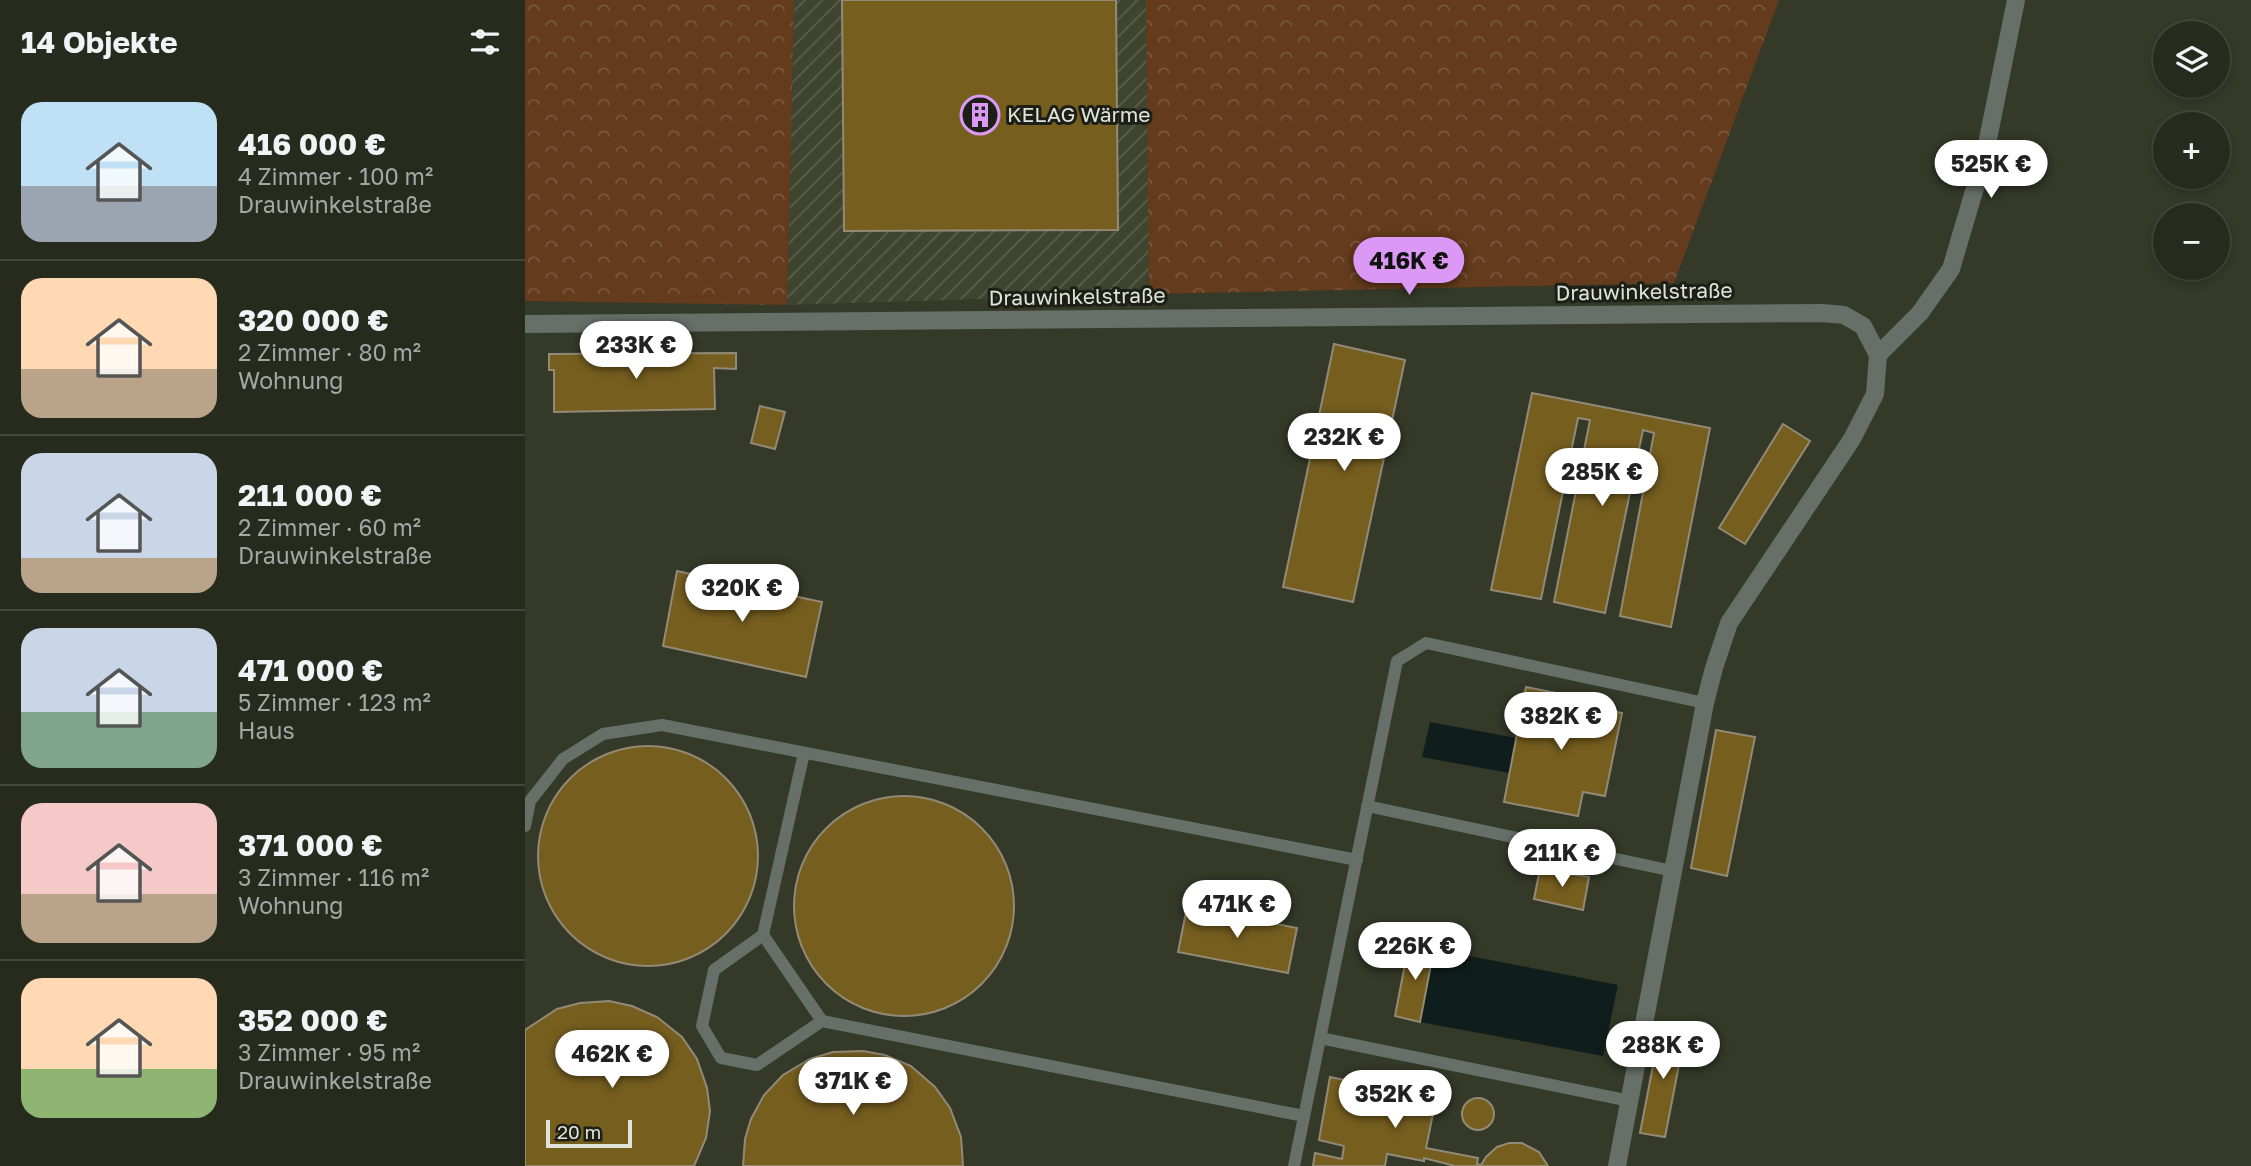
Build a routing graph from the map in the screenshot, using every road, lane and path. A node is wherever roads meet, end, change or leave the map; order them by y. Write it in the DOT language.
graph roads {
  1 [pos="2016,0"];
  2 [pos="525,324"];
  3 [pos="1878,355"];
  4 [pos="1705,703"];
  5 [pos="804,752"];
  6 [pos="1367,806"];
  7 [pos="525,826"];
  8 [pos="1357,860"];
  9 [pos="1673,871"];
  10 [pos="763,934"];
  11 [pos="822,1021"];
  12 [pos="1320,1038"];
  13 [pos="1630,1101"];
  14 [pos="1304,1116"];
  15 [pos="1294,1166"];
  16 [pos="1617,1166"];
  1 -- 3 [label="street"];
  2 -- 3 [label="street, Drauwinkelstraße"];
  3 -- 4 [label="street"];
  4 -- 6 [label="lane"];
  4 -- 9 [label="street"];
  5 -- 7 [label="lane"];
  5 -- 8 [label="lane"];
  5 -- 10 [label="lane"];
  6 -- 8 [label="lane"];
  6 -- 9 [label="lane"];
  8 -- 12 [label="lane"];
  9 -- 13 [label="street"];
  10 -- 11 [label="lane"];
  10 -- 11 [label="lane"];
  11 -- 14 [label="lane"];
  12 -- 13 [label="lane"];
  12 -- 14 [label="lane"];
  13 -- 16 [label="street"];
  14 -- 15 [label="lane"];
}
